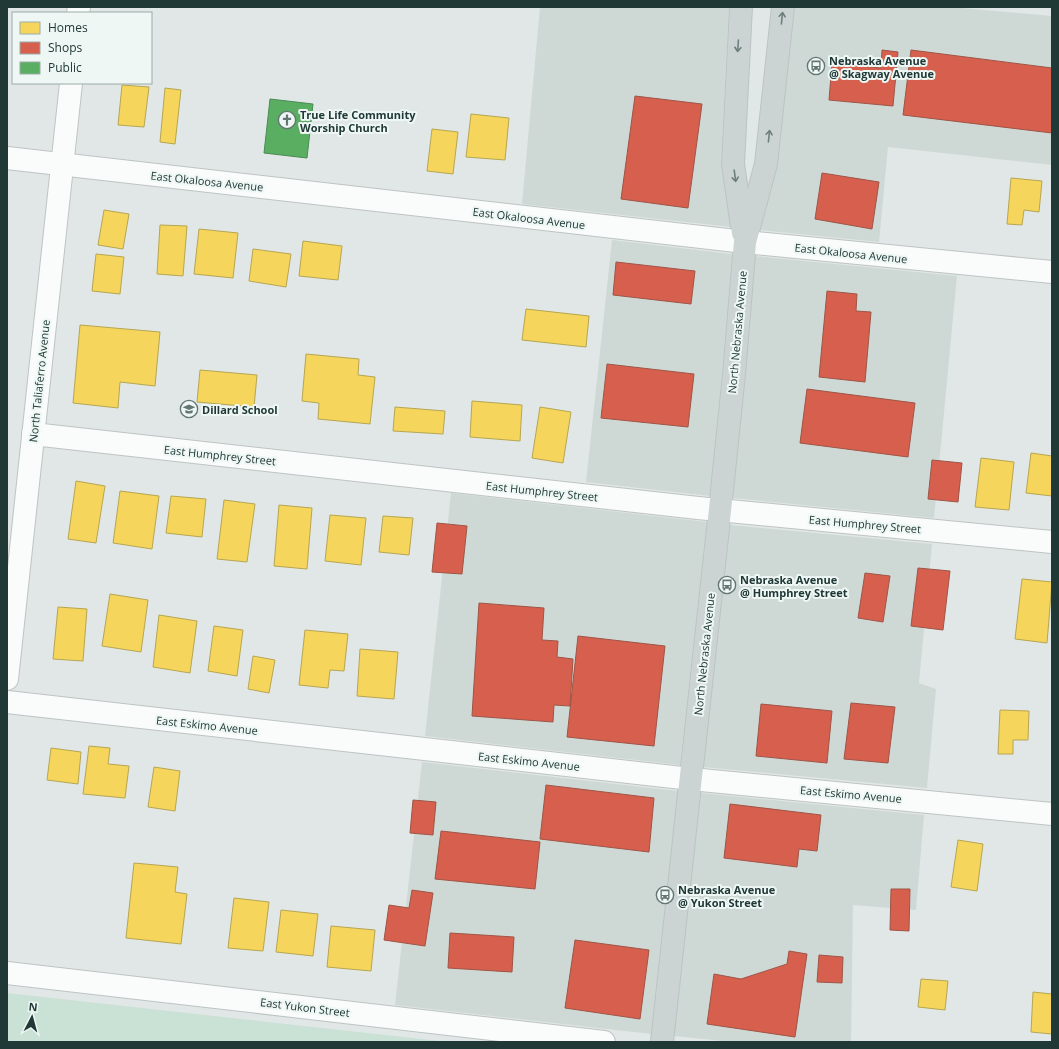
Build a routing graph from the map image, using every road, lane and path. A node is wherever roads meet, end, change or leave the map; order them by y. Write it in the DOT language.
graph roads {
  1 [pos="741,7"];
  2 [pos="783,7"];
  3 [pos="71,84"];
  4 [pos="7,158"];
  5 [pos="62,164"];
  6 [pos="745,242"];
  7 [pos="1052,272"];
  8 [pos="33,434"];
  9 [pos="720,510"];
  10 [pos="1052,542"];
  11 [pos="7,679"];
  12 [pos="7,702"];
  13 [pos="690,779"];
  14 [pos="1052,814"];
  15 [pos="7,973"];
  16 [pos="604,1042"];
  17 [pos="662,1042"];
  1 -- 6 [label="main road, North Nebraska Avenue, one-way"];
  6 -- 2 [label="main road, North Nebraska Avenue, one-way"];
  3 -- 5 [label="street, North Taliaferro Avenue"];
  4 -- 5 [label="street, East Okaloosa Avenue"];
  5 -- 6 [label="street, East Okaloosa Avenue"];
  5 -- 8 [label="street, North Taliaferro Avenue"];
  6 -- 7 [label="street, East Okaloosa Avenue"];
  6 -- 9 [label="main road, North Nebraska Avenue"];
  8 -- 9 [label="street, East Humphrey Street"];
  8 -- 11 [label="street, North Taliaferro Avenue"];
  9 -- 10 [label="street, East Humphrey Street"];
  9 -- 13 [label="main road, North Nebraska Avenue"];
  12 -- 13 [label="street, East Eskimo Avenue"];
  13 -- 14 [label="street, East Eskimo Avenue"];
  13 -- 17 [label="main road, North Nebraska Avenue"];
  15 -- 16 [label="street, East Yukon Street"];
}
